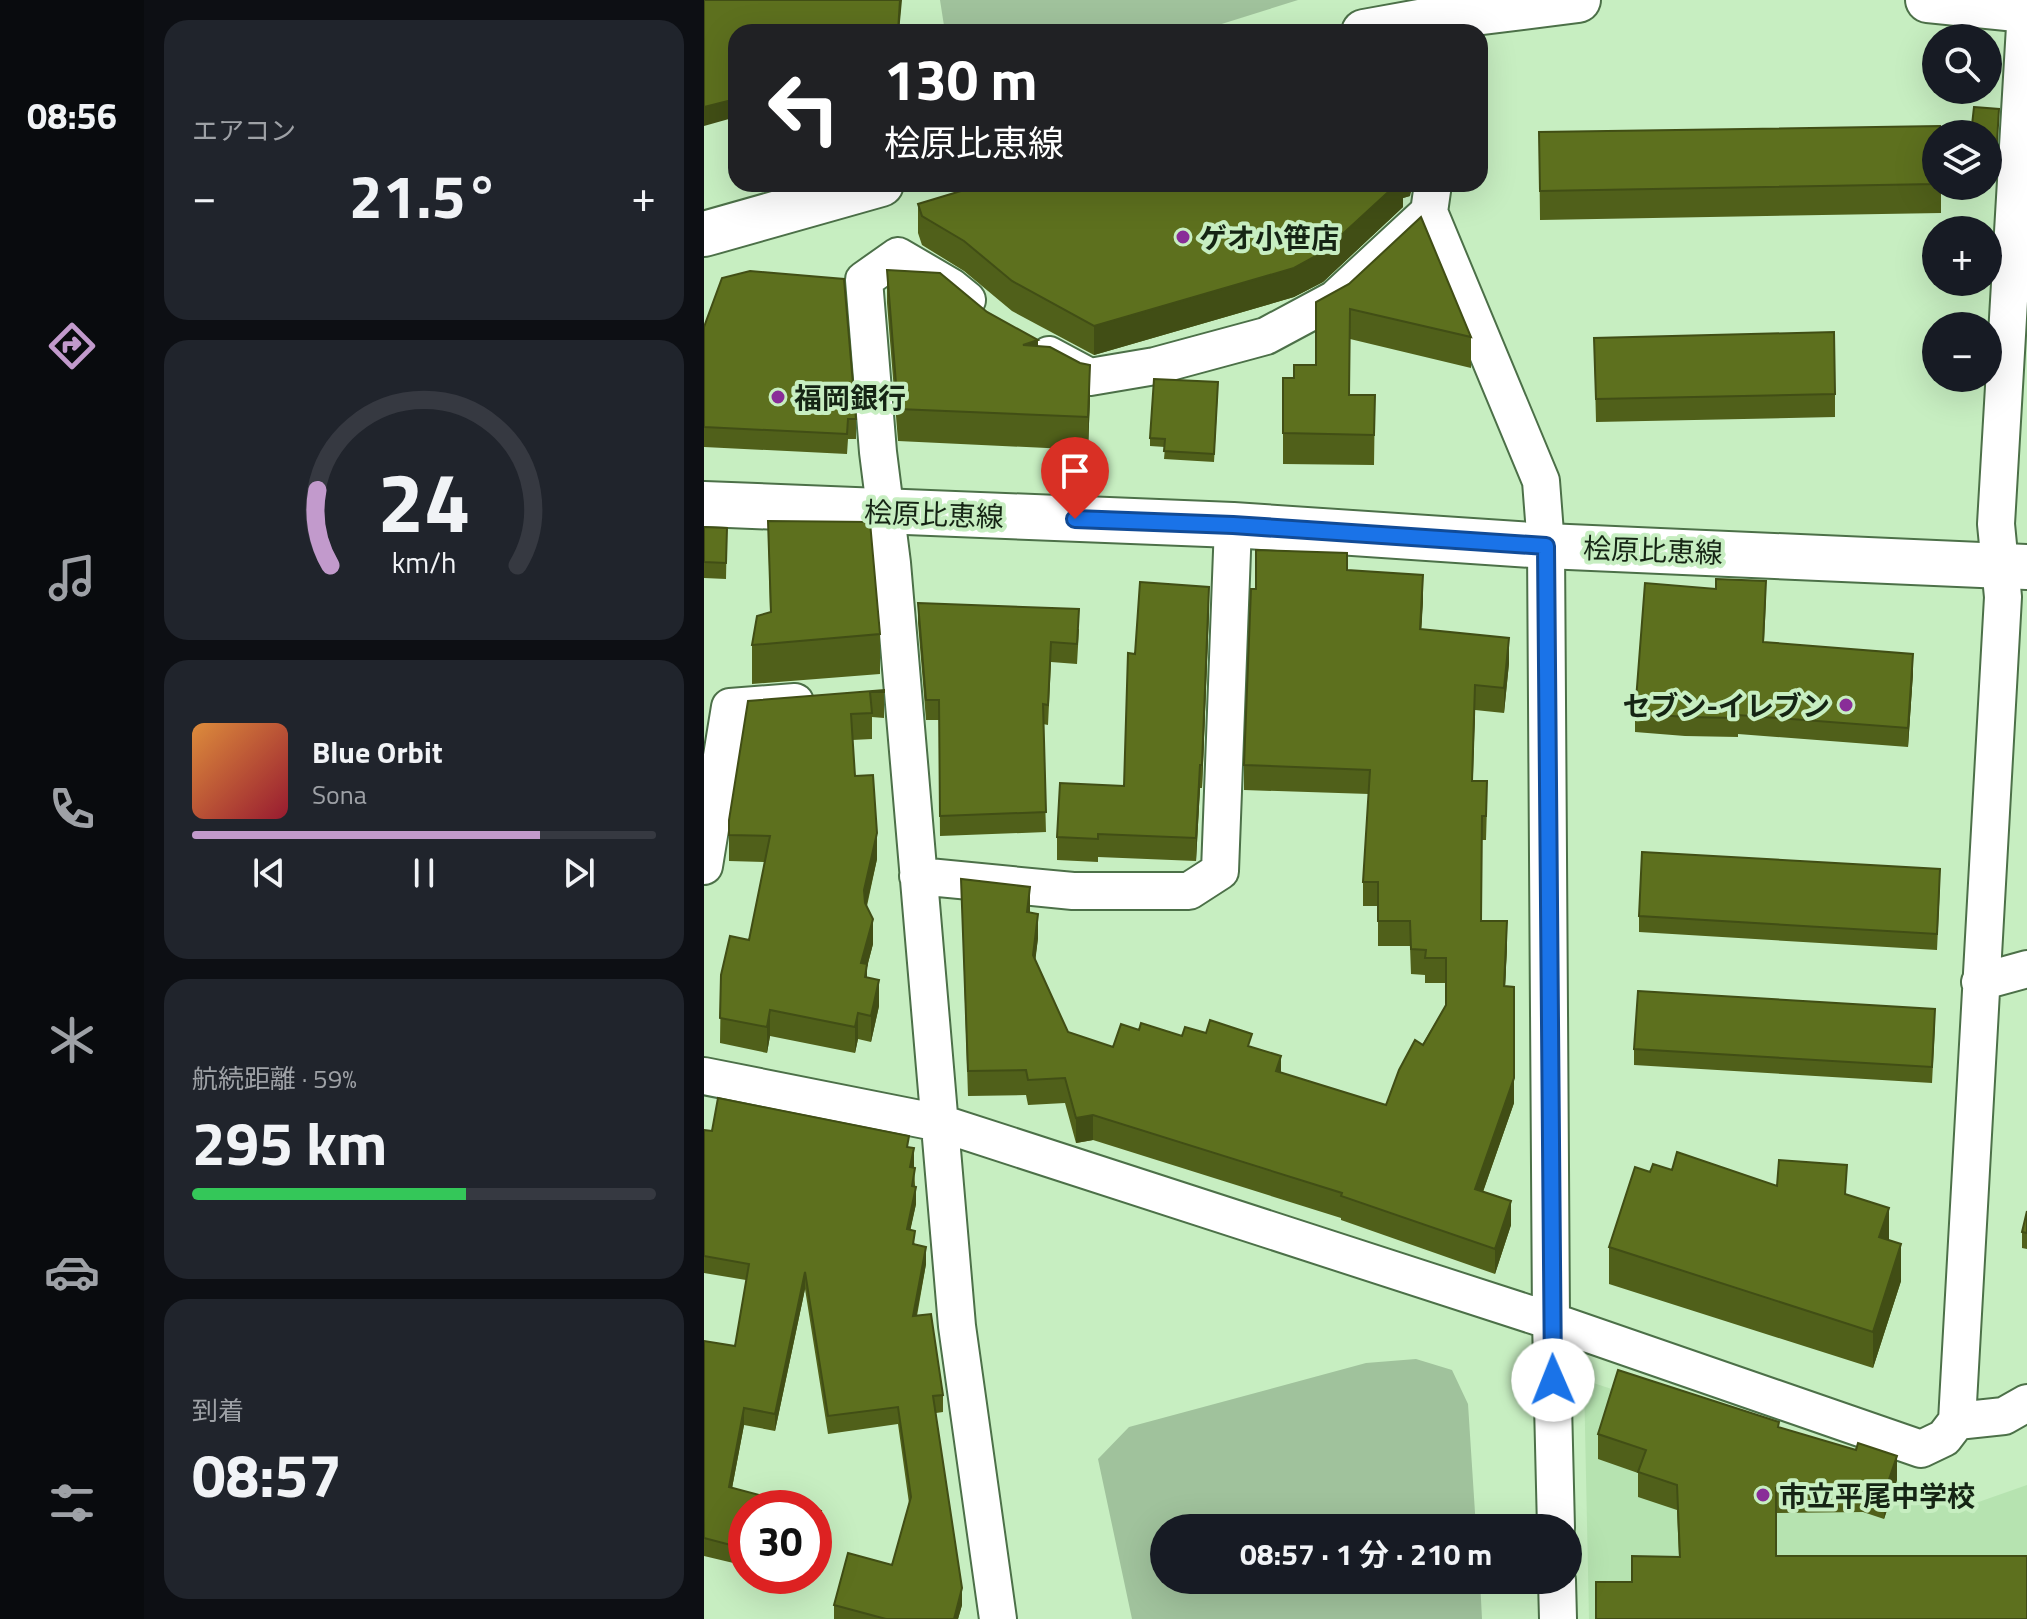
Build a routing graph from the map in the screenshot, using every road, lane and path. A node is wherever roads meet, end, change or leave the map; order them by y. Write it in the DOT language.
graph roads {
  1 [pos="1578,0"];
  2 [pos="1928,0"];
  3 [pos="2026,10"];
  4 [pos="1457,24"];
  5 [pos="853,192"];
  6 [pos="1431,198"];
  7 [pos="704,234"];
  8 [pos="990,320"];
  9 [pos="1026,342"];
  10 [pos="704,504"];
  11 [pos="884,512"];
  12 [pos="1233,525"];
  13 [pos="1546,546"];
  14 [pos="2014,565"];
  15 [pos="823,699"];
  16 [pos="704,866"];
  17 [pos="918,876"];
  18 [pos="2027,969"];
  19 [pos="1980,982"];
  20 [pos="704,1076"];
  21 [pos="940,1123"];
  22 [pos="1551,1321"];
  23 [pos="2027,1403"];
  24 [pos="1957,1421"];
  25 [pos="1556,1514"];
  26 [pos="1557,1594"];
  27 [pos="998,1619"];
  28 [pos="1558,1619"];
  1 -- 4 [label="main road"];
  2 -- 3 [label="main road"];
  3 -- 14 [label="street"];
  5 -- 7 [label="main road"];
  6 -- 9 [label="street"];
  6 -- 13 [label="street"];
  8 -- 11 [label="street"];
  10 -- 11 [label="main road, 桧原比恵線"];
  11 -- 12 [label="main road, 桧原比恵線"];
  11 -- 17 [label="street"];
  12 -- 13 [label="main road, 桧原比恵線"];
  12 -- 17 [label="street"];
  13 -- 14 [label="main road, 桧原比恵線"];
  13 -- 22 [label="street"];
  14 -- 19 [label="street"];
  15 -- 16 [label="street"];
  17 -- 21 [label="street"];
  18 -- 19 [label="street"];
  19 -- 24 [label="street"];
  20 -- 21 [label="street"];
  21 -- 22 [label="street"];
  21 -- 27 [label="street"];
  22 -- 24 [label="street"];
  22 -- 25 [label="street"];
  23 -- 24 [label="street"];
  26 -- 28 [label="street"];
}
